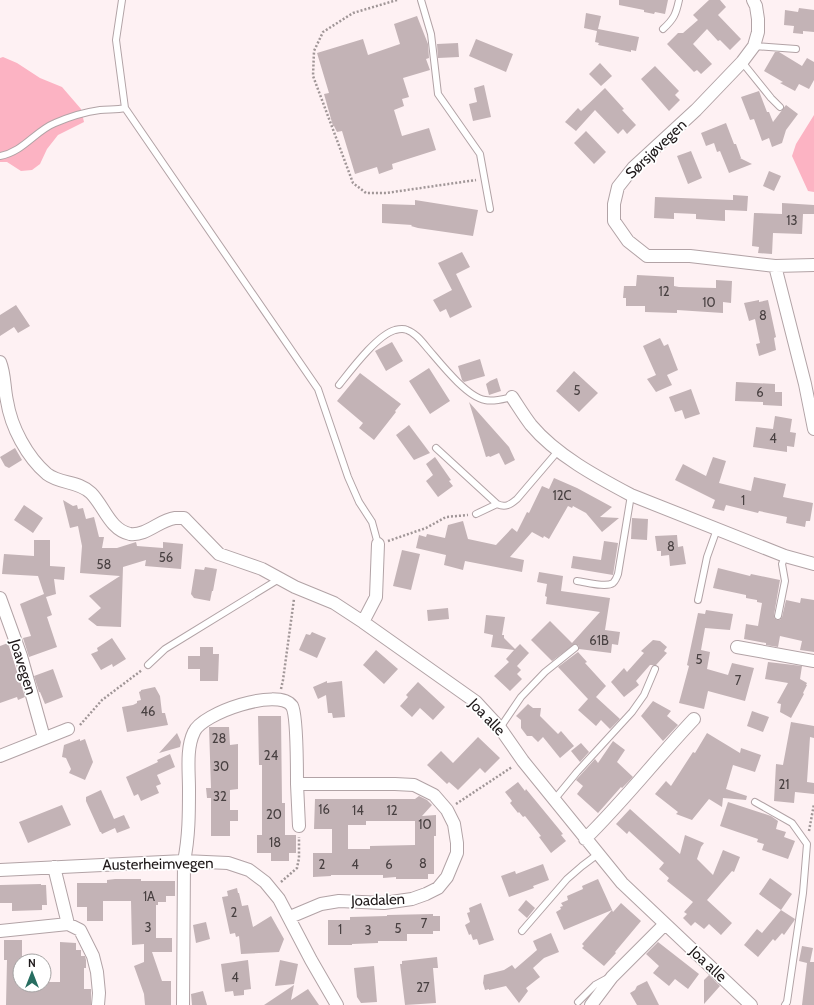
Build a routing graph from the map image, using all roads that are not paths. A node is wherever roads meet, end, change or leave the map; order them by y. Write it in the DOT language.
graph roads {
  1 [pos="122,0"];
  2 [pos="421,0"];
  3 [pos="679,0"];
  4 [pos="753,0"];
  5 [pos="663,29"];
  6 [pos="754,46"];
  7 [pos="796,49"];
  8 [pos="742,62"];
  9 [pos="780,107"];
  10 [pos="125,108"];
  11 [pos="0,156"];
  12 [pos="490,209"];
  13 [pos="814,265"];
  14 [pos="775,266"];
  15 [pos="0,362"];
  16 [pos="339,385"];
  17 [pos="512,397"];
  18 [pos="814,429"];
  19 [pos="436,448"];
  20 [pos="558,450"];
  21 [pos="631,495"];
  22 [pos="497,504"];
  23 [pos="476,514"];
  24 [pos="717,529"];
  25 [pos="378,544"];
  26 [pos="785,556"];
  27 [pos="814,564"];
  28 [pos="279,579"];
  29 [pos="577,581"];
  30 [pos="0,598"];
  31 [pos="698,600"];
  32 [pos="778,616"];
  33 [pos="362,622"];
  34 [pos="737,647"];
  35 [pos="575,648"];
  36 [pos="814,661"];
  37 [pos="148,665"];
  38 [pos="655,670"];
  39 [pos="694,719"];
  40 [pos="500,728"];
  41 [pos="68,729"];
  42 [pos="44,738"];
  43 [pos="0,756"];
  44 [pos="297,784"];
  45 [pos="554,800"];
  46 [pos="755,802"];
  47 [pos="299,826"];
  48 [pos="586,839"];
  49 [pos="598,854"];
  50 [pos="184,861"];
  51 [pos="54,867"];
  52 [pos="0,870"];
  53 [pos="290,917"];
  54 [pos="68,924"];
  55 [pos="665,924"];
  56 [pos="0,931"];
  57 [pos="522,931"];
  58 [pos="612,977"];
  59 [pos="578,1002"];
  60 [pos="98,1005"];
  61 [pos="183,1005"];
  62 [pos="337,1005"];
  63 [pos="591,1005"];
  64 [pos="751,1005"];
  65 [pos="785,1005"];
  1 -- 10 [label="lane"];
  2 -- 12 [label="lane"];
  3 -- 5 [label="lane"];
  4 -- 6 [label="street, Sørsjøvegen"];
  6 -- 7 [label="lane"];
  6 -- 8 [label="street, Sørsjøvegen"];
  8 -- 9 [label="lane"];
  8 -- 14 [label="street, Sørsjøvegen"];
  10 -- 11 [label="lane"];
  10 -- 25 [label="lane"];
  13 -- 14 [label="street, Sørsjøvegen"];
  14 -- 18 [label="street"];
  15 -- 28 [label="street, Joa alle"];
  16 -- 17 [label="lane"];
  17 -- 20 [label="street"];
  19 -- 22 [label="lane"];
  20 -- 21 [label="street"];
  20 -- 22 [label="lane"];
  21 -- 24 [label="street"];
  21 -- 29 [label="lane"];
  22 -- 23 [label="lane"];
  24 -- 26 [label="street"];
  24 -- 31 [label="lane"];
  25 -- 33 [label="street"];
  26 -- 27 [label="street"];
  26 -- 32 [label="lane"];
  28 -- 33 [label="street, Joa alle"];
  28 -- 37 [label="lane"];
  30 -- 42 [label="street, Joavegen"];
  33 -- 40 [label="street, Joa alle"];
  34 -- 36 [label="street"];
  35 -- 40 [label="lane"];
  38 -- 45 [label="lane"];
  39 -- 48 [label="street"];
  40 -- 45 [label="street, Joa alle"];
  41 -- 42 [label="street"];
  42 -- 43 [label="street"];
  44 -- 47 [label="street"];
  44 -- 50 [label="street"];
  44 -- 53 [label="street, Joadalen"];
  45 -- 48 [label="street, Joa alle"];
  46 -- 65 [label="lane"];
  48 -- 49 [label="street, Joa alle"];
  49 -- 55 [label="street, Joa alle"];
  49 -- 57 [label="lane"];
  50 -- 51 [label="street, Austerheimvegen"];
  50 -- 53 [label="street, Austerheimvegen"];
  50 -- 61 [label="street"];
  51 -- 52 [label="street, Austerheimvegen"];
  51 -- 54 [label="street"];
  53 -- 62 [label="street, Austerheimvegen"];
  54 -- 56 [label="street"];
  54 -- 60 [label="street"];
  55 -- 58 [label="street"];
  55 -- 64 [label="street, Joa alle"];
  58 -- 59 [label="lane"];
  58 -- 63 [label="street"];
}
